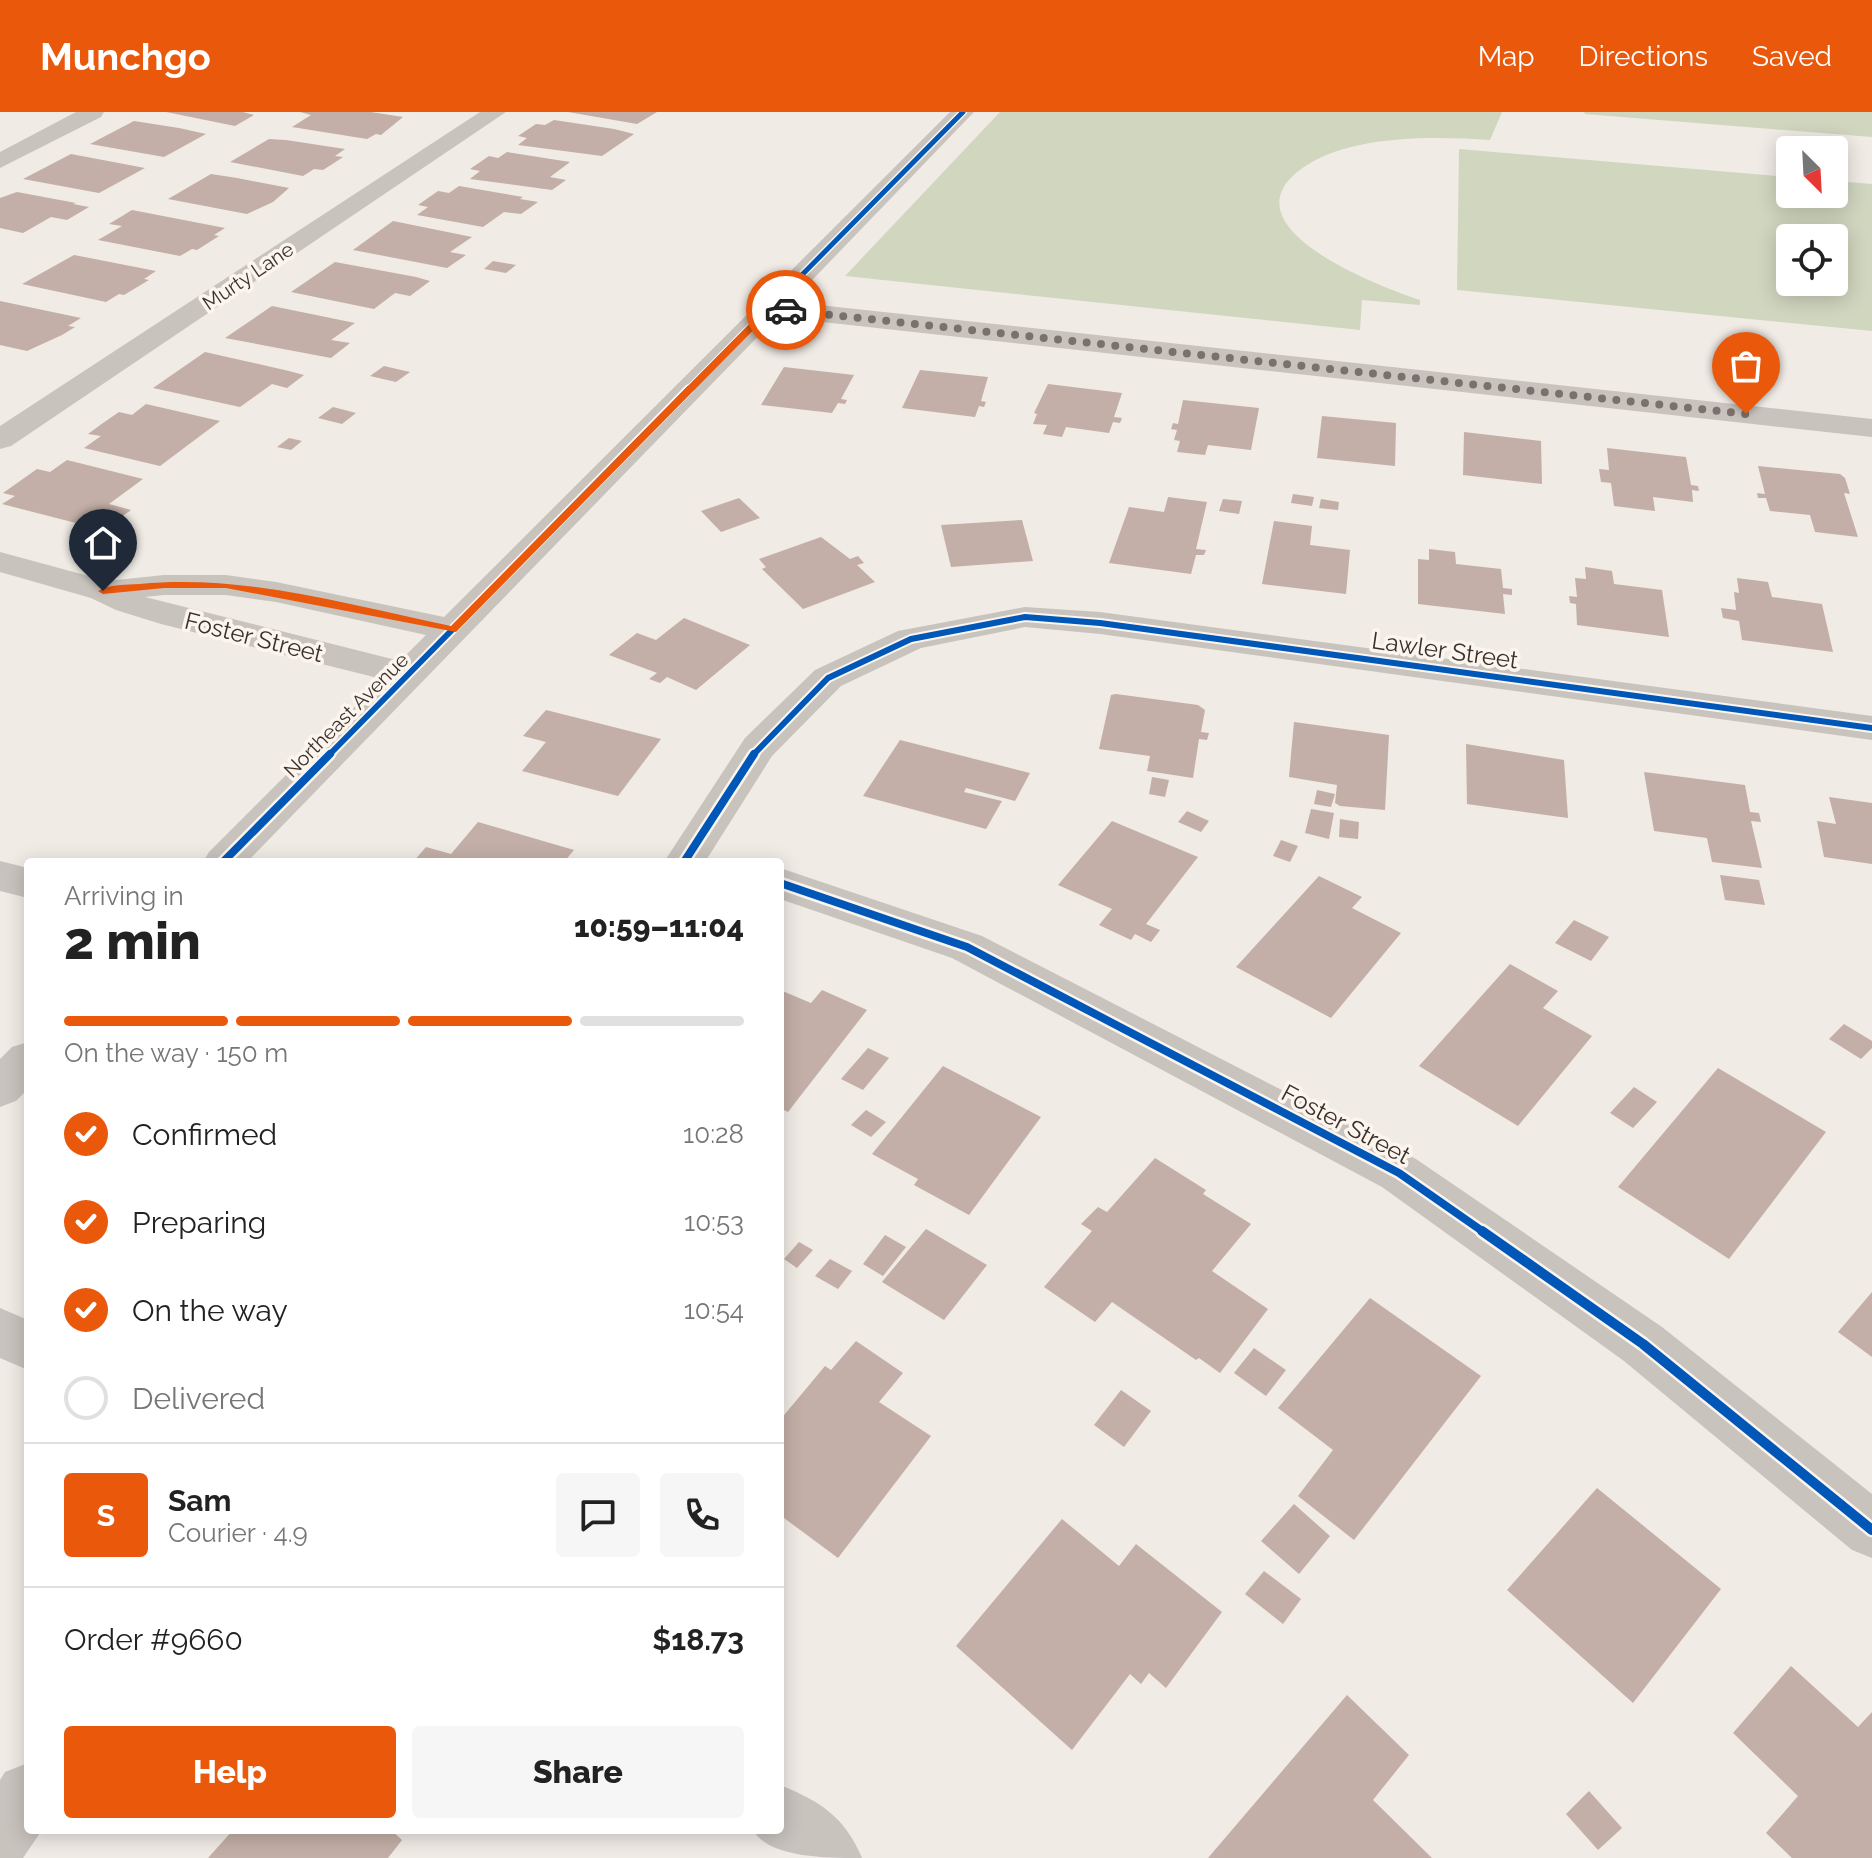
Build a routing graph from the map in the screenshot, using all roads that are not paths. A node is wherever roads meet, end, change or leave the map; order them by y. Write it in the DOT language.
graph roads {
  1 [pos="93,112"];
  2 [pos="495,112"];
  3 [pos="963,112"];
  4 [pos="0,161"];
  5 [pos="770,308"];
  6 [pos="1872,428"];
  7 [pos="0,440"];
  8 [pos="0,562"];
  9 [pos="103,591"];
  10 [pos="453,630"];
  11 [pos="408,674"];
  12 [pos="1872,728"];
  13 [pos="227,858"];
  14 [pos="699,858"];
  15 [pos="0,876"];
  16 [pos="24,882"];
  17 [pos="784,884"];
  18 [pos="24,1064"];
  19 [pos="0,1088"];
  20 [pos="0,1332"];
  21 [pos="24,1344"];
  22 [pos="1872,1530"];
  23 [pos="24,1801"];
  24 [pos="784,1820"];
  25 [pos="0,1835"];
  26 [pos="829,1858"];
  1 -- 4 [label="street"];
  2 -- 7 [label="street, Murty Lane"];
  3 -- 5 [label="street, Northeast Avenue"];
  5 -- 6 [label="street"];
  5 -- 10 [label="street, Northeast Avenue"];
  8 -- 9 [label="street, Foster Street"];
  9 -- 10 [label="street, Foster Street"];
  9 -- 11 [label="street, Foster Street"];
  10 -- 11 [label="street, Northeast Avenue"];
  11 -- 13 [label="street, Northeast Avenue"];
  12 -- 14 [label="street, Lawler Street"];
  15 -- 16 [label="street"];
  17 -- 22 [label="street, Foster Street"];
  18 -- 19 [label="street"];
  20 -- 21 [label="street"];
  23 -- 25 [label="street"];
  24 -- 26 [label="street"];
}
